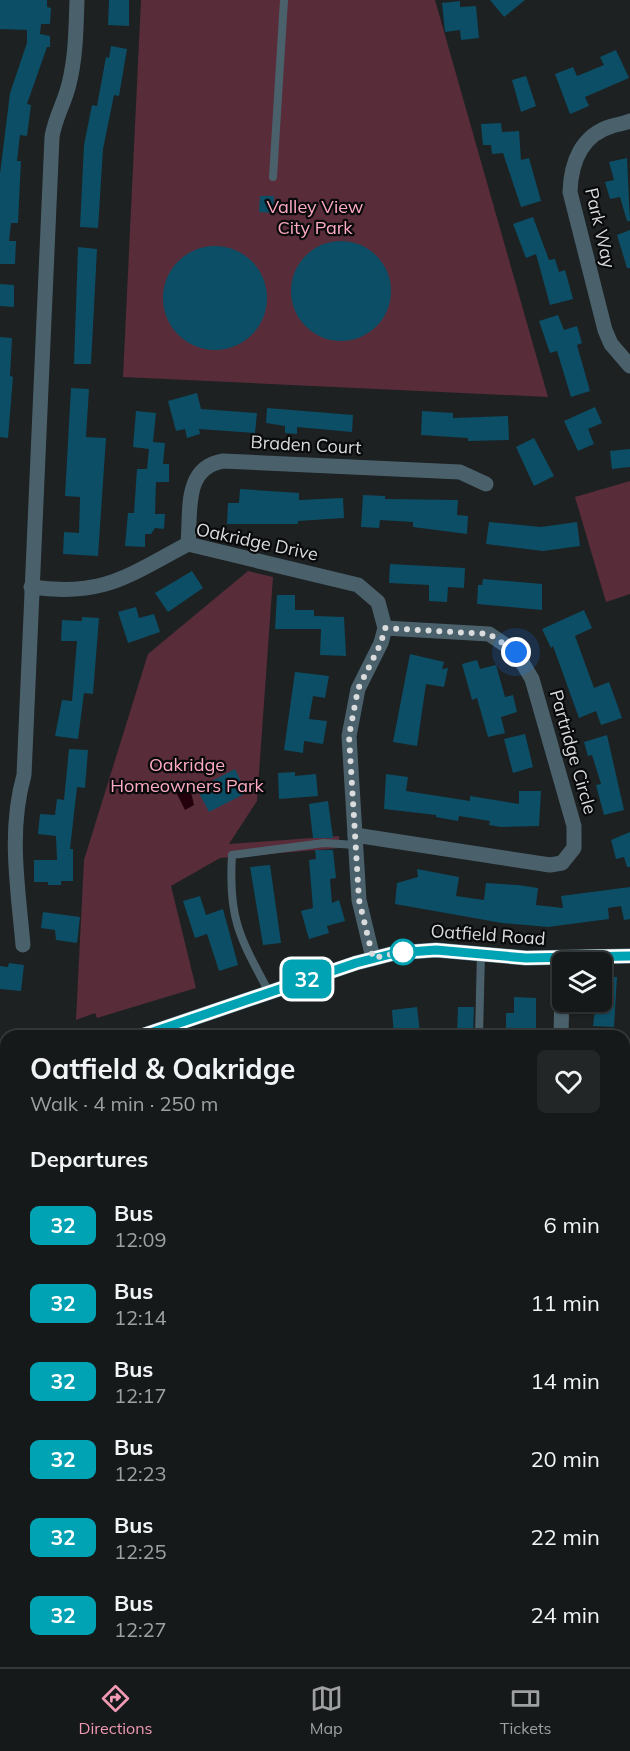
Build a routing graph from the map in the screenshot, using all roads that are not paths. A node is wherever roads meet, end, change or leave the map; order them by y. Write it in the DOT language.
graph roads {
  1 [pos="77,0"];
  2 [pos="284,0"];
  3 [pos="630,121"];
  4 [pos="273,177"];
  5 [pos="630,366"];
  6 [pos="486,484"];
  7 [pos="188,544"];
  8 [pos="31,587"];
  9 [pos="385,628"];
  10 [pos="356,840"];
  11 [pos="22,945"];
  12 [pos="482,953"];
  13 [pos="630,956"];
  14 [pos="612,957"];
  15 [pos="373,958"];
  16 [pos="552,960"];
  17 [pos="269,992"];
  18 [pos="562,1012"];
  19 [pos="158,1030"];
  20 [pos="479,1030"];
  21 [pos="561,1030"];
  1 -- 8 [label="street"];
  2 -- 4 [label="lane"];
  3 -- 5 [label="street, Park Way"];
  6 -- 7 [label="street, Braden Court"];
  7 -- 8 [label="street, Oakridge Drive"];
  7 -- 9 [label="street, Oakridge Drive"];
  8 -- 11 [label="street"];
  9 -- 10 [label="street"];
  9 -- 10 [label="street, Partridge Circle"];
  10 -- 15 [label="street"];
  10 -- 17 [label="lane"];
  12 -- 15 [label="main road, Oatfield Road"];
  12 -- 16 [label="main road, Oatfield Road"];
  12 -- 20 [label="lane"];
  13 -- 14 [label="main road, Oatfield Road"];
  15 -- 17 [label="main road, Oatfield Road"];
  17 -- 19 [label="main road, Oatfield Road"];
  18 -- 21 [label="street"];
}
